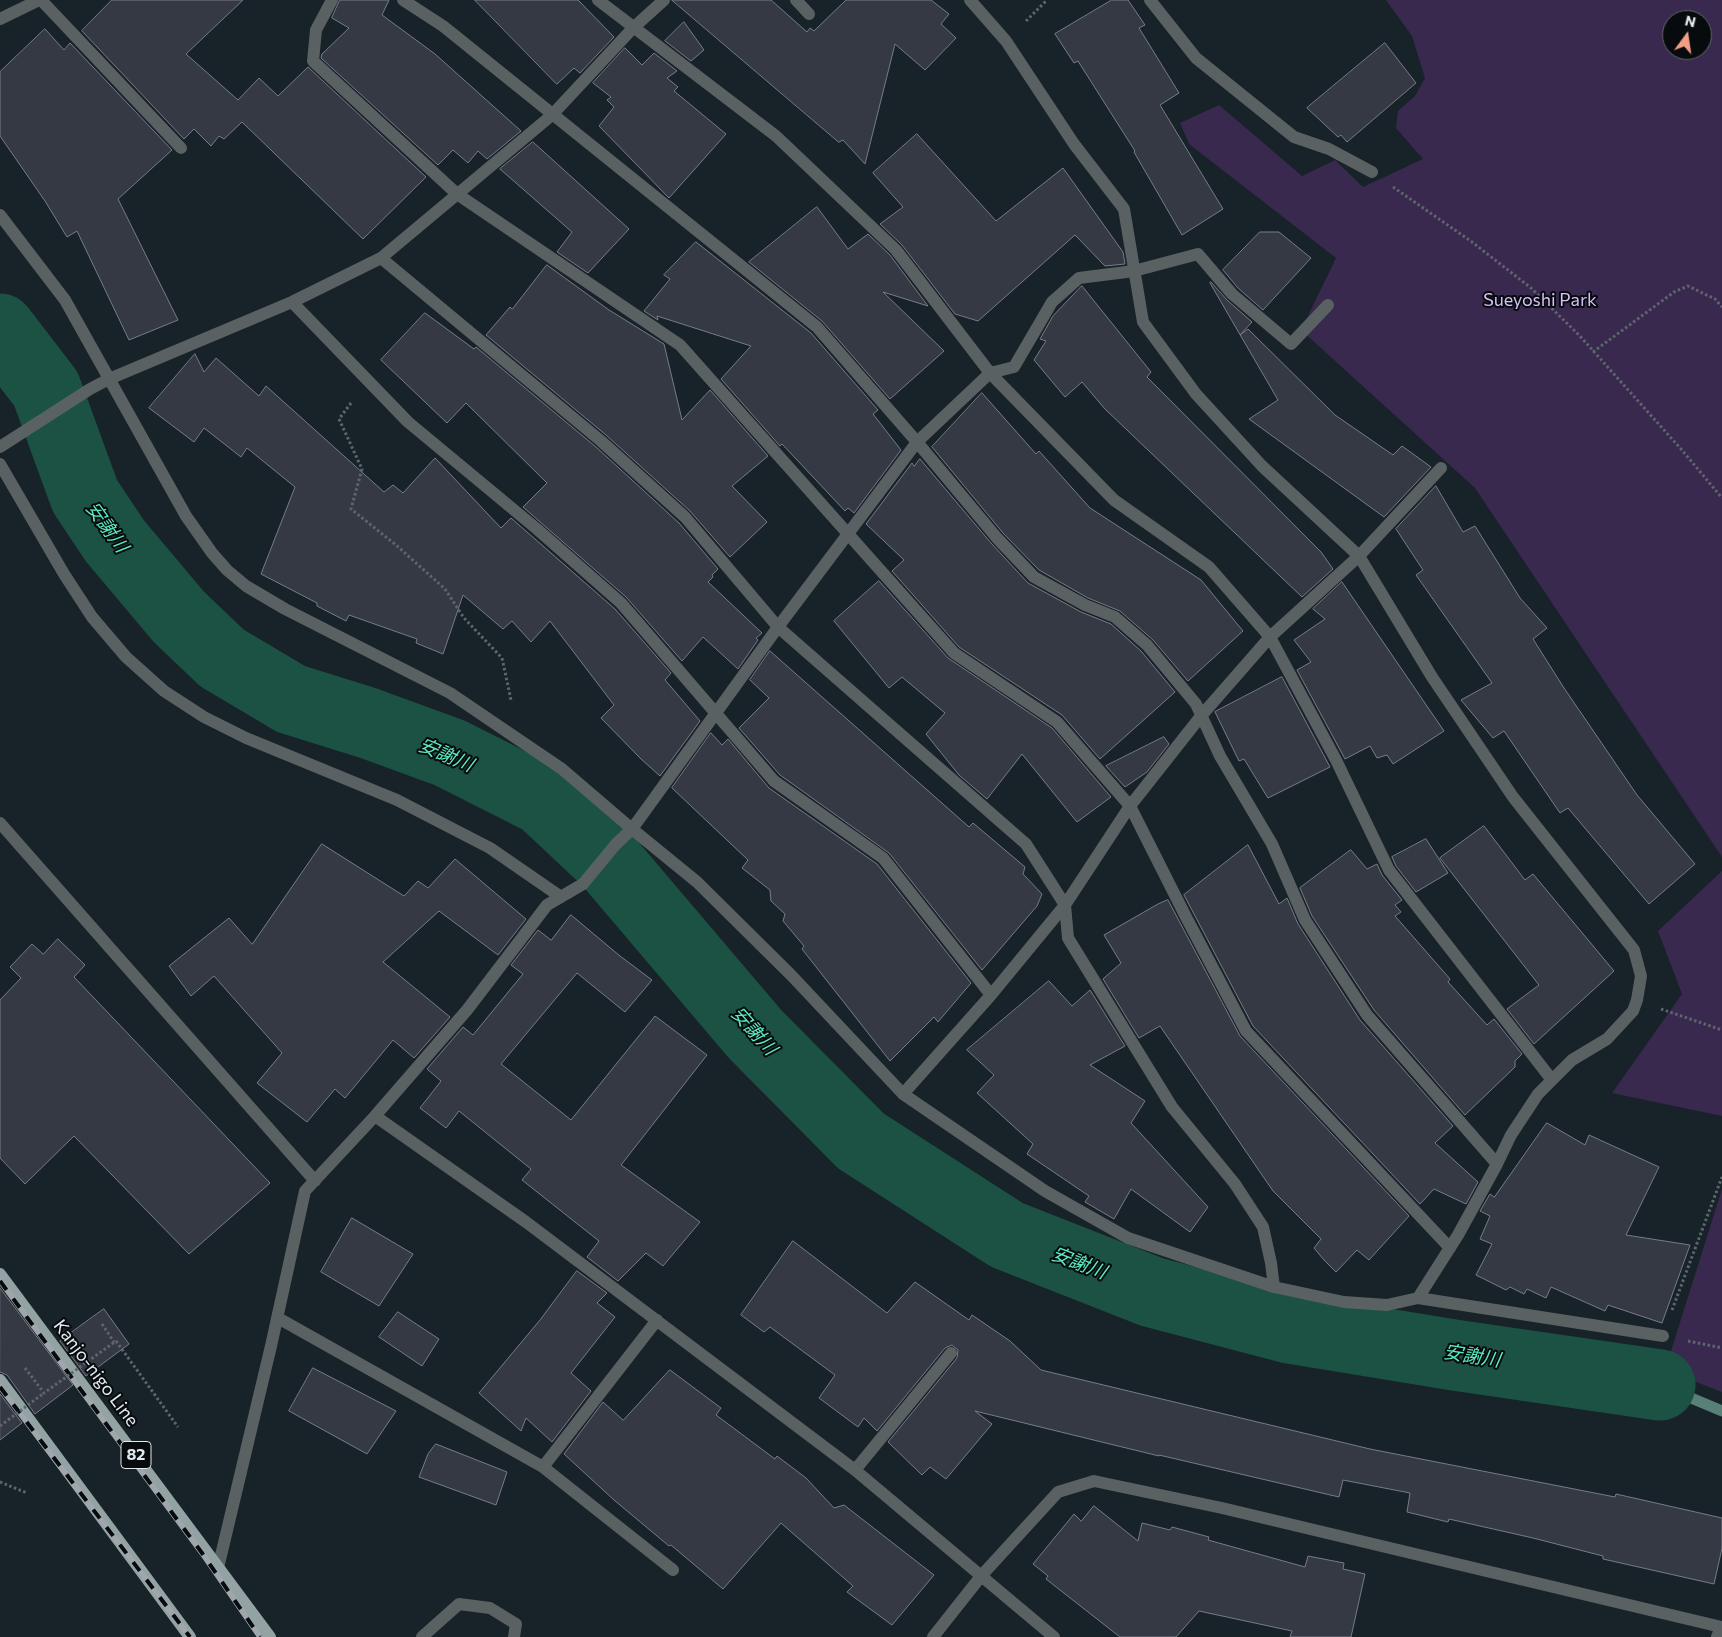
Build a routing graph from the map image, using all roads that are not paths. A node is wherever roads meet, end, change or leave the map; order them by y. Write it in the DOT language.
graph roads {
  1 [pos="40,0"];
  2 [pos="332,0"];
  3 [pos="402,0"];
  4 [pos="598,0"];
  5 [pos="664,0"];
  6 [pos="796,0"];
  7 [pos="970,0"];
  8 [pos="1150,0"];
  9 [pos="810,14"];
  10 [pos="0,19"];
  11 [pos="633,28"];
  12 [pos="552,115"];
  13 [pos="181,148"];
  14 [pos="1372,172"];
  15 [pos="456,194"];
  16 [pos="0,215"];
  17 [pos="381,258"];
  18 [pos="1134,271"];
  19 [pos="292,302"];
  20 [pos="1328,305"];
  21 [pos="990,373"];
  22 [pos="108,379"];
  23 [pos="917,442"];
  24 [pos="0,447"];
  25 [pos="0,464"];
  26 [pos="1441,468"];
  27 [pos="848,534"];
  28 [pos="1358,556"];
  29 [pos="778,627"];
  30 [pos="1270,637"];
  31 [pos="716,713"];
  32 [pos="1201,716"];
  33 [pos="1130,806"];
  34 [pos="0,823"];
  35 [pos="632,829"];
  36 [pos="562,896"];
  37 [pos="1065,905"];
  38 [pos="991,996"];
  39 [pos="1552,1080"];
  40 [pos="903,1094"];
  41 [pos="375,1116"];
  42 [pos="1497,1164"];
  43 [pos="315,1181"];
  44 [pos="1450,1248"];
  45 [pos="0,1274"];
  46 [pos="1274,1287"];
  47 [pos="1418,1298"];
  48 [pos="278,1318"];
  49 [pos="657,1320"];
  50 [pos="1663,1336"];
  51 [pos="951,1353"];
  52 [pos="0,1380"];
  53 [pos="542,1467"];
  54 [pos="855,1470"];
  55 [pos="218,1568"];
  56 [pos="673,1570"];
  57 [pos="982,1575"];
  58 [pos="1722,1626"];
  59 [pos="190,1637"];
  60 [pos="270,1637"];
  61 [pos="422,1637"];
  62 [pos="514,1637"];
  63 [pos="933,1637"];
  64 [pos="1054,1637"];
  65 [pos="1717,1637"];
  1 -- 10 [label="street"];
  1 -- 13 [label="street"];
  2 -- 15 [label="street"];
  3 -- 12 [label="street"];
  4 -- 11 [label="street"];
  5 -- 11 [label="street"];
  6 -- 9 [label="street"];
  7 -- 18 [label="street"];
  8 -- 14 [label="street"];
  11 -- 12 [label="street"];
  11 -- 21 [label="street"];
  12 -- 15 [label="street"];
  12 -- 23 [label="street"];
  15 -- 17 [label="street"];
  15 -- 27 [label="street"];
  16 -- 22 [label="street"];
  17 -- 19 [label="street"];
  17 -- 29 [label="street"];
  18 -- 20 [label="street"];
  18 -- 21 [label="street"];
  18 -- 28 [label="street"];
  19 -- 22 [label="street"];
  19 -- 31 [label="street"];
  21 -- 23 [label="street"];
  21 -- 30 [label="street"];
  22 -- 24 [label="street"];
  22 -- 35 [label="street"];
  23 -- 27 [label="street"];
  23 -- 32 [label="street"];
  25 -- 36 [label="street"];
  26 -- 28 [label="street"];
  27 -- 29 [label="street"];
  27 -- 33 [label="street"];
  28 -- 30 [label="street"];
  28 -- 39 [label="street"];
  29 -- 31 [label="street"];
  29 -- 37 [label="street"];
  30 -- 32 [label="street"];
  30 -- 39 [label="street"];
  31 -- 35 [label="street"];
  31 -- 38 [label="street"];
  32 -- 33 [label="street"];
  32 -- 42 [label="street"];
  33 -- 37 [label="street"];
  33 -- 44 [label="street"];
  34 -- 43 [label="street"];
  35 -- 36 [label="street"];
  35 -- 40 [label="street"];
  36 -- 41 [label="street"];
  37 -- 38 [label="street"];
  37 -- 46 [label="street"];
  38 -- 40 [label="street"];
  39 -- 42 [label="street"];
  40 -- 46 [label="street"];
  41 -- 43 [label="street"];
  41 -- 49 [label="street"];
  42 -- 44 [label="street"];
  43 -- 48 [label="street"];
  44 -- 47 [label="street"];
  45 -- 55 [label="main road, Kanjo-nigo Line / 82"];
  46 -- 47 [label="street"];
  47 -- 50 [label="street"];
  48 -- 53 [label="street"];
  48 -- 55 [label="street"];
  49 -- 53 [label="street"];
  49 -- 54 [label="street"];
  51 -- 54 [label="street"];
  52 -- 59 [label="main road"];
  53 -- 56 [label="street"];
  54 -- 57 [label="street"];
  55 -- 60 [label="main road, Kanjo-nigo Line / 82"];
  57 -- 58 [label="street"];
  57 -- 63 [label="street"];
  57 -- 64 [label="street"];
  58 -- 65 [label="street"];
  61 -- 62 [label="street"];
}
